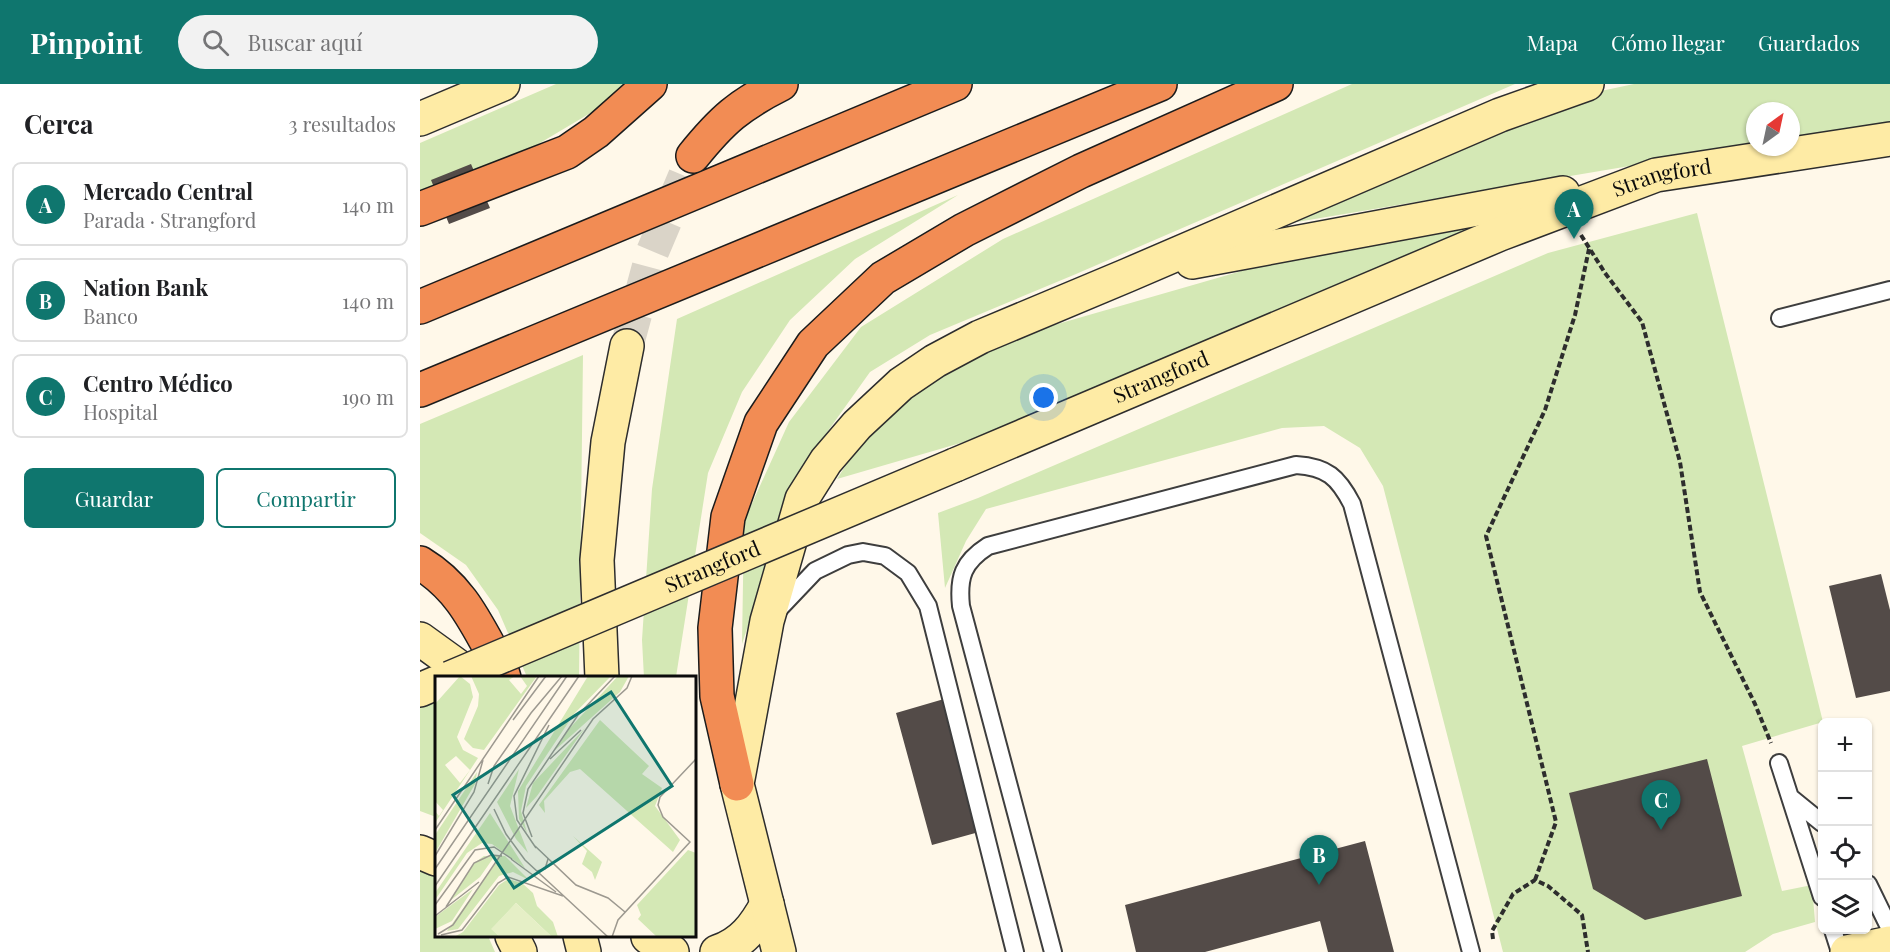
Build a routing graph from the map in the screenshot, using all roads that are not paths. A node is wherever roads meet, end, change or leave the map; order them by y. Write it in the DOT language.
graph roads {
  1 [pos="503,84"];
  2 [pos="650,84"];
  3 [pos="781,84"];
  4 [pos="955,84"];
  5 [pos="1160,84"];
  6 [pos="1276,84"];
  7 [pos="1587,84"];
  8 [pos="420,119"];
  9 [pos="1890,139"];
  10 [pos="693,156"];
  11 [pos="1656,175"];
  12 [pos="420,209"];
  13 [pos="1128,275"];
  14 [pos="1890,290"];
  15 [pos="420,306"];
  16 [pos="1780,318"];
  17 [pos="627,346"];
  18 [pos="420,390"];
  19 [pos="420,563"];
  20 [pos="766,621"];
  21 [pos="420,639"];
  22 [pos="454,676"];
  23 [pos="465,676"];
  24 [pos="503,676"];
  25 [pos="602,676"];
  26 [pos="1779,764"];
  27 [pos="737,784"];
  28 [pos="1790,797"];
  29 [pos="1818,820"];
  30 [pos="420,852"];
  31 [pos="435,859"];
  32 [pos="1818,884"];
  33 [pos="1872,892"];
  34 [pos="767,904"];
  35 [pos="1890,928"];
  36 [pos="1834,934"];
  37 [pos="512,937"];
  38 [pos="580,937"];
  39 [pos="1890,943"];
  40 [pos="520,952"];
  41 [pos="584,952"];
  42 [pos="717,952"];
  43 [pos="779,952"];
  44 [pos="1015,952"];
  45 [pos="1053,952"];
  46 [pos="1471,952"];
  47 [pos="1840,952"];
  48 [pos="1847,952"];
  1 -- 8 [label="street"];
  2 -- 12 [label="highway"];
  3 -- 10 [label="highway"];
  4 -- 15 [label="highway"];
  5 -- 18 [label="highway"];
  6 -- 27 [label="highway"];
  7 -- 13 [label="street"];
  9 -- 11 [label="street, Strangford"];
  11 -- 13 [label="street"];
  11 -- 22 [label="street, Strangford, bridge"];
  13 -- 20 [label="street"];
  14 -- 16 [label="lane"];
  17 -- 25 [label="street"];
  19 -- 24 [label="highway"];
  20 -- 27 [label="street"];
  20 -- 44 [label="lane"];
  21 -- 23 [label="street"];
  26 -- 28 [label="lane"];
  27 -- 34 [label="street"];
  28 -- 29 [label="lane"];
  28 -- 32 [label="lane"];
  30 -- 31 [label="street"];
  33 -- 35 [label="lane"];
  34 -- 42 [label="street"];
  34 -- 43 [label="street"];
  36 -- 47 [label="lane"];
  37 -- 40 [label="street"];
  38 -- 41 [label="street"];
  39 -- 48 [label="street"];
  45 -- 46 [label="lane"];
}
